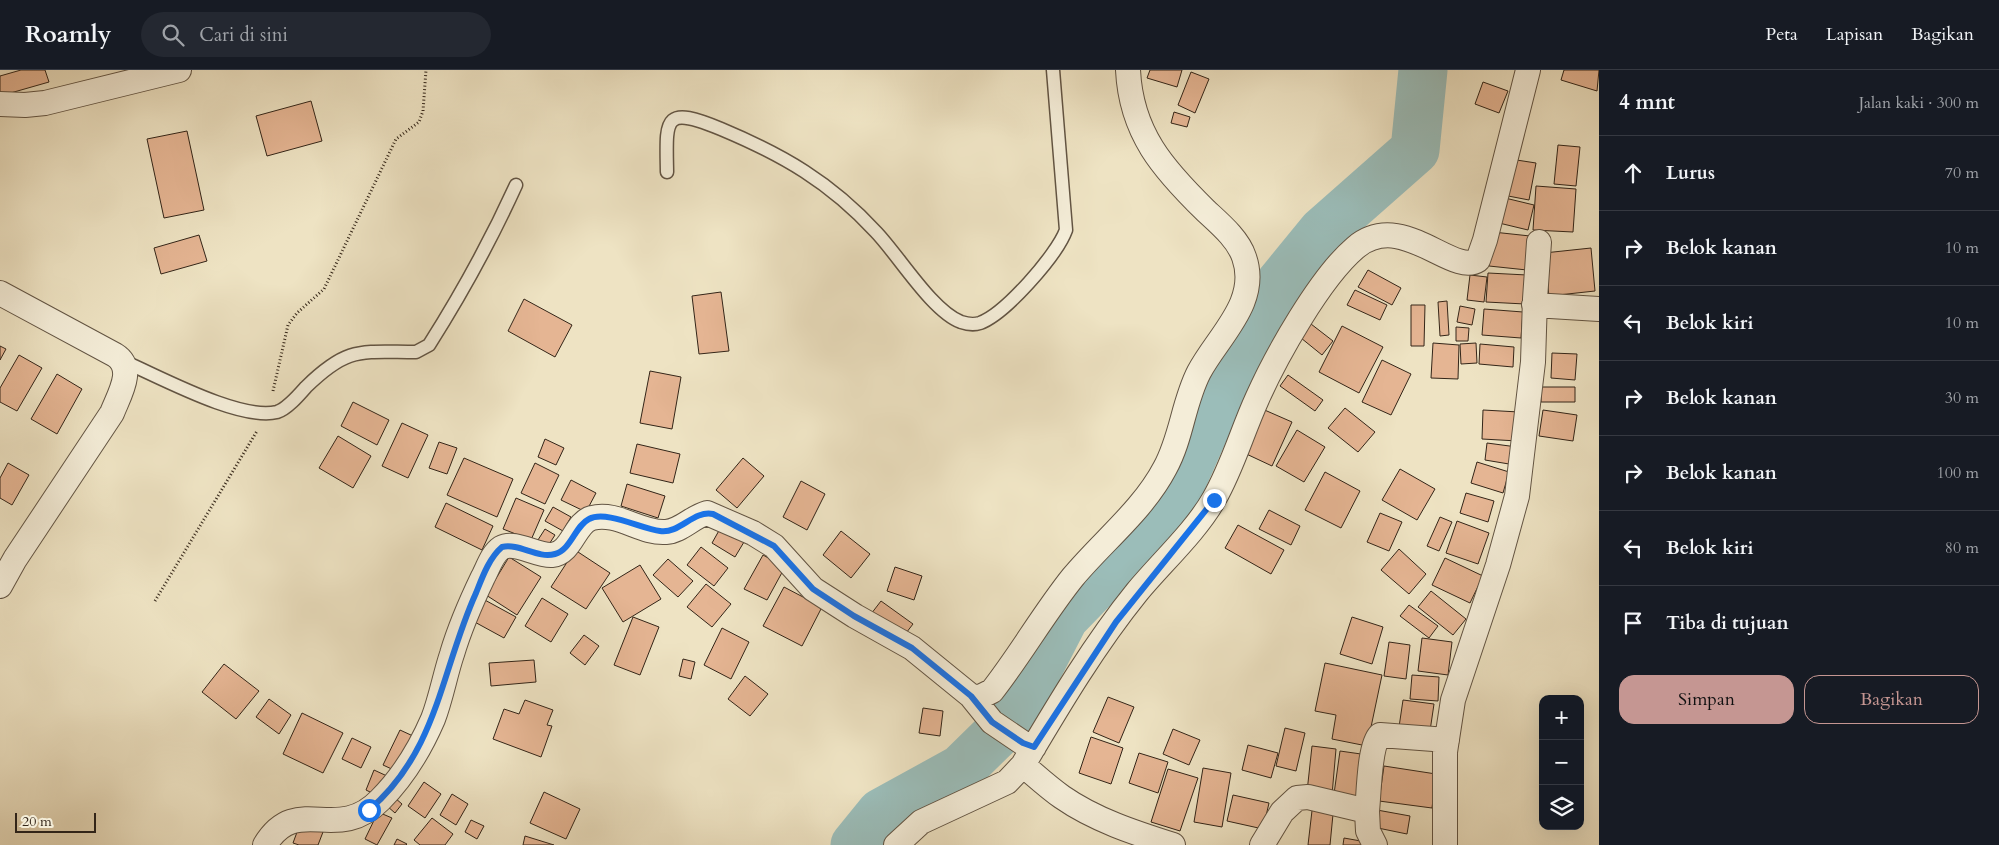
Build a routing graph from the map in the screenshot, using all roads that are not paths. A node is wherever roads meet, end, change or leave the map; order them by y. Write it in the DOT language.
graph roads {
  1 [pos="179,70"];
  2 [pos="1053,70"];
  3 [pos="1128,70"];
  4 [pos="1528,70"];
  5 [pos="139,75"];
  6 [pos="0,104"];
  7 [pos="667,172"];
  8 [pos="516,185"];
  9 [pos="1540,242"];
  10 [pos="0,293"];
  11 [pos="1534,305"];
  12 [pos="1599,309"];
  13 [pos="123,361"];
  14 [pos="7,555"];
  15 [pos="0,586"];
  16 [pos="971,696"];
  17 [pos="1447,740"];
  18 [pos="1027,752"];
  19 [pos="1367,811"];
  20 [pos="265,845"];
  21 [pos="896,845"];
  22 [pos="1173,845"];
  23 [pos="1262,845"];
  24 [pos="1375,845"];
  25 [pos="1444,845"];
  1 -- 5 [label="street"];
  2 -- 7 [label="lane"];
  3 -- 16 [label="street"];
  4 -- 18 [label="street"];
  5 -- 6 [label="street"];
  8 -- 13 [label="lane"];
  9 -- 11 [label="street"];
  10 -- 13 [label="street"];
  11 -- 12 [label="street"];
  11 -- 17 [label="street"];
  13 -- 14 [label="street"];
  14 -- 15 [label="street"];
  16 -- 18 [label="street"];
  16 -- 20 [label="street"];
  17 -- 19 [label="street"];
  17 -- 25 [label="street"];
  18 -- 21 [label="street"];
  18 -- 22 [label="street"];
  19 -- 23 [label="street"];
  19 -- 24 [label="street"];
}
